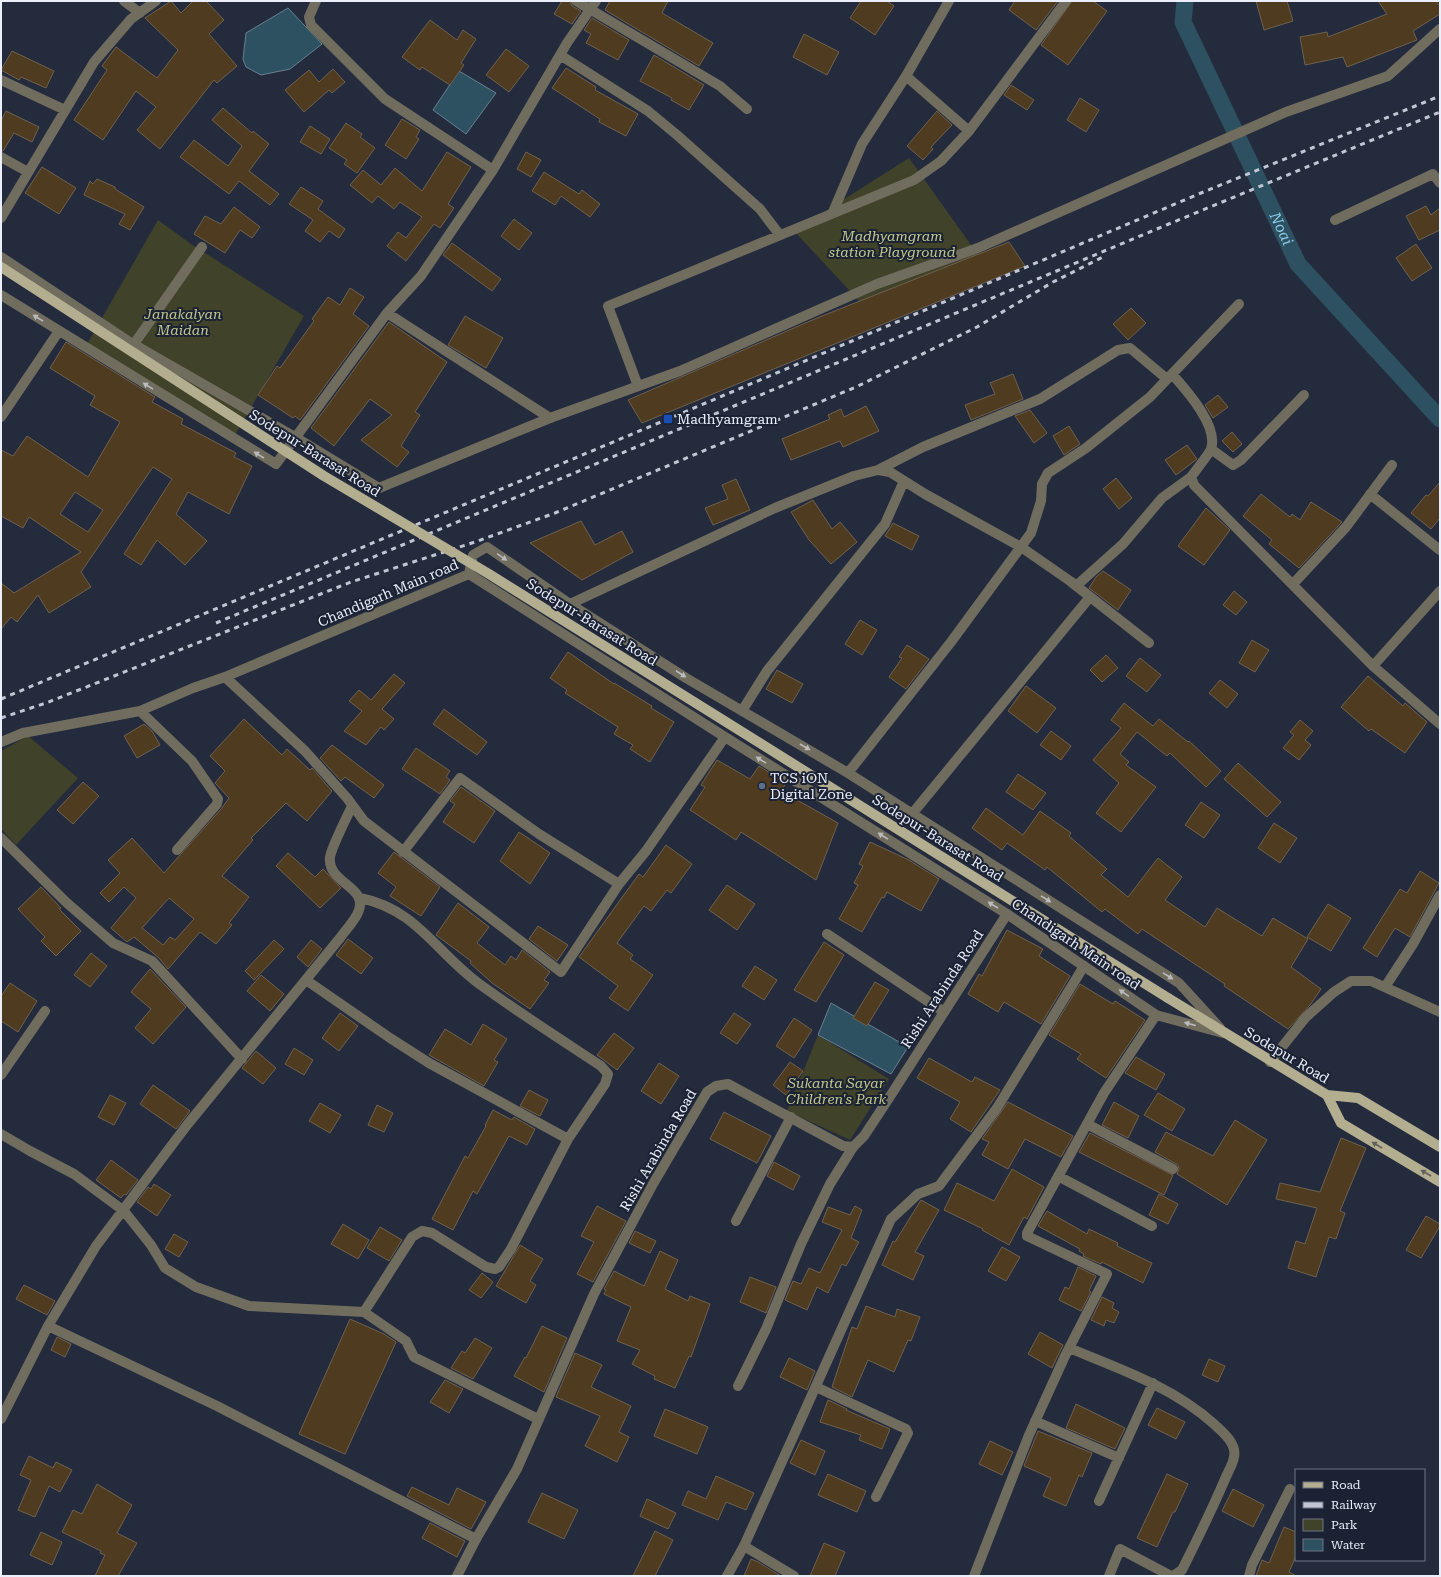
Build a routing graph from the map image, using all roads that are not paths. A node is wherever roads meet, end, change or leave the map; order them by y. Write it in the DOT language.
graph roads {
  1 [pos="124,1"];
  2 [pos="156,1"];
  3 [pos="316,1"];
  4 [pos="576,1"];
  5 [pos="596,1"];
  6 [pos="949,1"];
  7 [pos="1066,1"];
  8 [pos="591,11"];
  9 [pos="140,13"];
  10 [pos="1440,29"];
  11 [pos="560,55"];
  12 [pos="906,76"];
  13 [pos="1,80"];
  14 [pos="747,109"];
  15 [pos="65,110"];
  16 [pos="969,131"];
  17 [pos="1,157"];
  18 [pos="493,170"];
  19 [pos="28,172"];
  20 [pos="1440,183"];
  21 [pos="833,212"];
  22 [pos="1,218"];
  23 [pos="1335,220"];
  24 [pos="779,234"];
  25 [pos="202,247"];
  26 [pos="1,257"];
  27 [pos="1,268"];
  28 [pos="1,295"];
  29 [pos="1240,304"];
  30 [pos="387,313"];
  31 [pos="60,332"];
  32 [pos="134,344"];
  33 [pos="1169,377"];
  34 [pos="638,386"];
  35 [pos="1304,395"];
  36 [pos="1,417"];
  37 [pos="550,418"];
  38 [pos="295,437"];
  39 [pos="1211,448"];
  40 [pos="1392,465"];
  41 [pos="878,470"];
  42 [pos="1192,477"];
  43 [pos="904,481"];
  44 [pos="1370,494"];
  45 [pos="1022,547"];
  46 [pos="1440,550"];
  47 [pos="469,574"];
  48 [pos="1293,584"];
  49 [pos="1076,586"];
  50 [pos="1440,591"];
  51 [pos="1090,597"];
  52 [pos="570,604"];
  53 [pos="1148,643"];
  54 [pos="1373,666"];
  55 [pos="225,677"];
  56 [pos="742,711"];
  57 [pos="140,712"];
  58 [pos="1440,724"];
  59 [pos="725,737"];
  60 [pos="1,742"];
  61 [pos="848,772"];
  62 [pos="352,806"];
  63 [pos="912,814"];
  64 [pos="1,838"];
  65 [pos="177,850"];
  66 [pos="403,852"];
  67 [pos="619,884"];
  68 [pos="1440,895"];
  69 [pos="360,898"];
  70 [pos="1007,914"];
  71 [pos="827,934"];
  72 [pos="1084,966"];
  73 [pos="306,980"];
  74 [pos="1385,987"];
  75 [pos="1168,998"];
  76 [pos="45,1011"];
  77 [pos="944,1012"];
  78 [pos="1440,1012"];
  79 [pos="1156,1015"];
  80 [pos="1225,1034"];
  81 [pos="242,1059"];
  82 [pos="1270,1062"];
  83 [pos="1,1075"];
  84 [pos="1327,1095"];
  85 [pos="791,1117"];
  86 [pos="1087,1124"];
  87 [pos="1,1134"];
  88 [pos="568,1139"];
  89 [pos="853,1147"];
  90 [pos="1440,1147"];
  91 [pos="1173,1169"];
  92 [pos="1058,1176"];
  93 [pos="1440,1182"];
  94 [pos="124,1211"];
  95 [pos="736,1221"];
  96 [pos="1152,1226"];
  97 [pos="364,1312"];
  98 [pos="48,1326"];
  99 [pos="1069,1348"];
  100 [pos="1153,1383"];
  101 [pos="738,1386"];
  102 [pos="816,1387"];
  103 [pos="1,1419"];
  104 [pos="538,1419"];
  105 [pos="1035,1421"];
  106 [pos="1119,1458"];
  107 [pos="1290,1489"];
  108 [pos="876,1497"];
  109 [pos="1099,1501"];
  110 [pos="476,1539"];
  111 [pos="744,1546"];
  112 [pos="457,1576"];
  113 [pos="727,1576"];
  114 [pos="794,1576"];
  115 [pos="974,1576"];
  116 [pos="1109,1576"];
  117 [pos="1172,1576"];
  118 [pos="1248,1576"];
  1 -- 9 [label="street"];
  2 -- 9 [label="street"];
  3 -- 18 [label="street"];
  4 -- 8 [label="street"];
  5 -- 8 [label="street"];
  6 -- 12 [label="street"];
  7 -- 16 [label="street"];
  8 -- 11 [label="street"];
  8 -- 14 [label="street"];
  9 -- 15 [label="street"];
  10 -- 34 [label="street"];
  11 -- 18 [label="street"];
  11 -- 24 [label="street"];
  12 -- 16 [label="street"];
  12 -- 21 [label="street"];
  13 -- 15 [label="street"];
  15 -- 19 [label="street"];
  16 -- 21 [label="street"];
  17 -- 19 [label="street"];
  18 -- 30 [label="street"];
  19 -- 22 [label="street"];
  20 -- 23 [label="street"];
  21 -- 24 [label="street"];
  24 -- 34 [label="street"];
  25 -- 32 [label="street"];
  26 -- 32 [label="street"];
  27 -- 75 [label="main road, Sodepur-Barasat Road, bridge"];
  31 -- 28 [label="street, one-way"];
  29 -- 33 [label="street"];
  30 -- 37 [label="street"];
  30 -- 38 [label="street"];
  31 -- 36 [label="street"];
  38 -- 31 [label="street, one-way"];
  32 -- 38 [label="street"];
  33 -- 39 [label="street"];
  33 -- 41 [label="street"];
  33 -- 45 [label="street"];
  34 -- 37 [label="street"];
  35 -- 39 [label="street"];
  37 -- 38 [label="street"];
  39 -- 42 [label="street"];
  40 -- 44 [label="street"];
  41 -- 43 [label="street"];
  41 -- 52 [label="street"];
  42 -- 48 [label="street"];
  42 -- 49 [label="street"];
  43 -- 45 [label="street"];
  43 -- 56 [label="street"];
  44 -- 46 [label="street"];
  44 -- 48 [label="street"];
  45 -- 49 [label="street"];
  45 -- 61 [label="street"];
  47 -- 52 [label="street, one-way"];
  47 -- 55 [label="street, Chandigarh Main road"];
  47 -- 59 [label="street, Chandigarh Main road"];
  48 -- 54 [label="street"];
  49 -- 51 [label="street"];
  50 -- 54 [label="street"];
  51 -- 53 [label="street"];
  51 -- 63 [label="street"];
  52 -- 56 [label="street, one-way"];
  54 -- 58 [label="street"];
  55 -- 57 [label="street, Chandigarh Main road"];
  55 -- 62 [label="street"];
  56 -- 61 [label="street, one-way"];
  57 -- 60 [label="street, Chandigarh Main road"];
  57 -- 65 [label="street"];
  59 -- 67 [label="street"];
  70 -- 59 [label="street, Chandigarh Main road, one-way"];
  61 -- 63 [label="street"];
  62 -- 66 [label="street"];
  62 -- 69 [label="street"];
  63 -- 80 [label="street, one-way"];
  64 -- 81 [label="street"];
  66 -- 67 [label="street"];
  66 -- 67 [label="street"];
  68 -- 74 [label="street"];
  69 -- 73 [label="street"];
  69 -- 88 [label="street"];
  70 -- 72 [label="street, Chandigarh Main road"];
  70 -- 77 [label="street, Rishi Arabinda Road"];
  71 -- 77 [label="street"];
  79 -- 72 [label="street, Chandigarh Main road, one-way"];
  72 -- 102 [label="street"];
  73 -- 81 [label="street"];
  73 -- 88 [label="street"];
  74 -- 78 [label="street"];
  74 -- 82 [label="street"];
  75 -- 80 [label="main road, Sodepur Road"];
  76 -- 83 [label="street"];
  77 -- 89 [label="street, Rishi Arabinda Road"];
  80 -- 79 [label="street, Chandigarh Main road, one-way"];
  79 -- 86 [label="street"];
  80 -- 82 [label="main road, Sodepur Road"];
  81 -- 94 [label="street"];
  82 -- 84 [label="main road, Sodepur Road"];
  84 -- 90 [label="main road"];
  93 -- 84 [label="main road, Sodepur Road, one-way"];
  85 -- 89 [label="street, Rishi Arabinda Road"];
  85 -- 95 [label="street"];
  85 -- 104 [label="street, Rishi Arabinda Road"];
  86 -- 91 [label="street"];
  86 -- 92 [label="street"];
  87 -- 94 [label="street"];
  88 -- 97 [label="street"];
  89 -- 101 [label="street"];
  92 -- 96 [label="street"];
  92 -- 99 [label="street"];
  94 -- 97 [label="street"];
  94 -- 98 [label="street"];
  97 -- 104 [label="street"];
  98 -- 103 [label="street"];
  98 -- 110 [label="street"];
  99 -- 100 [label="street"];
  99 -- 105 [label="street"];
  100 -- 106 [label="street"];
  100 -- 117 [label="street"];
  102 -- 108 [label="street"];
  102 -- 111 [label="street"];
  104 -- 110 [label="street, Rishi Arabinda Road"];
  105 -- 106 [label="street"];
  105 -- 115 [label="street"];
  106 -- 109 [label="street"];
  107 -- 118 [label="street"];
  110 -- 112 [label="street, Rishi Arabinda Road"];
  111 -- 113 [label="street"];
  111 -- 114 [label="street"];
  116 -- 117 [label="street"];
}
